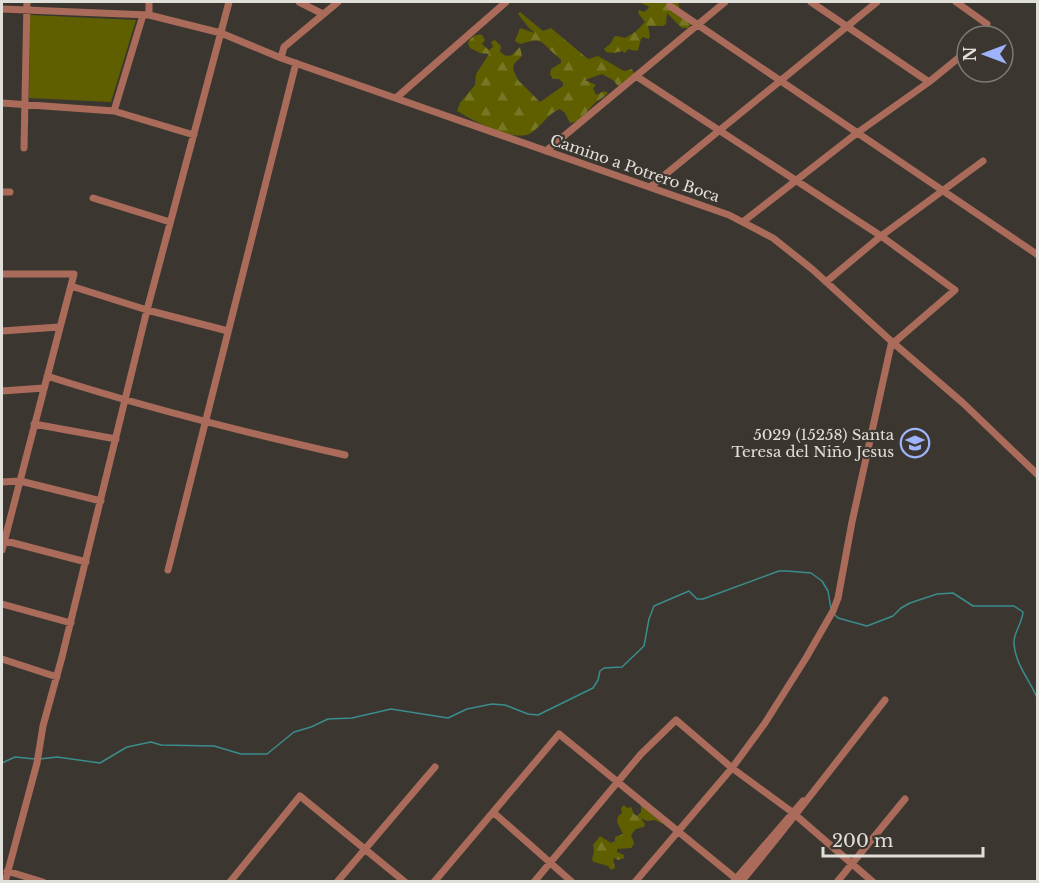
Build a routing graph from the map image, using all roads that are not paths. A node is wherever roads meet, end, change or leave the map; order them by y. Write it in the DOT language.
graph roads {
  1 [pos="149,2"];
  2 [pos="229,2"];
  3 [pos="299,2"];
  4 [pos="338,2"];
  5 [pos="507,2"];
  6 [pos="725,2"];
  7 [pos="811,2"];
  8 [pos="877,2"];
  9 [pos="956,2"];
  10 [pos="27,6"];
  11 [pos="670,6"];
  12 [pos="2,9"];
  13 [pos="323,14"];
  14 [pos="146,15"];
  15 [pos="698,24"];
  16 [pos="987,24"];
  17 [pos="847,26"];
  18 [pos="221,33"];
  19 [pos="281,58"];
  20 [pos="955,61"];
  21 [pos="296,63"];
  22 [pos="636,76"];
  23 [pos="780,81"];
  24 [pos="929,82"];
  25 [pos="396,98"];
  26 [pos="2,103"];
  27 [pos="25,103"];
  28 [pos="114,111"];
  29 [pos="720,130"];
  30 [pos="857,133"];
  31 [pos="194,135"];
  32 [pos="24,148"];
  33 [pos="546,151"];
  34 [pos="982,161"];
  35 [pos="798,180"];
  36 [pos="650,187"];
  37 [pos="944,191"];
  38 [pos="93,198"];
  39 [pos="744,221"];
  40 [pos="170,222"];
  41 [pos="881,236"];
  42 [pos="1038,255"];
  43 [pos="2,274"];
  44 [pos="826,282"];
  45 [pos="71,286"];
  46 [pos="147,309"];
  47 [pos="59,327"];
  48 [pos="2,331"];
  49 [pos="228,331"];
  50 [pos="892,343"];
  51 [pos="47,376"];
  52 [pos="44,388"];
  53 [pos="2,391"];
  54 [pos="125,401"];
  55 [pos="204,423"];
  56 [pos="34,424"];
  57 [pos="116,439"];
  58 [pos="345,455"];
  59 [pos="1038,475"];
  60 [pos="20,481"];
  61 [pos="2,482"];
  62 [pos="101,501"];
  63 [pos="3,540"];
  64 [pos="2,550"];
  65 [pos="86,562"];
  66 [pos="168,570"];
  67 [pos="2,604"];
  68 [pos="70,622"];
  69 [pos="2,659"];
  70 [pos="57,677"];
  71 [pos="885,700"];
  72 [pos="435,767"];
  73 [pos="732,768"];
  74 [pos="618,781"];
  75 [pos="905,799"];
  76 [pos="493,812"];
  77 [pos="794,814"];
  78 [pos="679,830"];
  79 [pos="364,849"];
  80 [pos="550,863"];
  81 [pos="852,863"];
  82 [pos="7,871"];
  83 [pos="233,881"];
  84 [pos="737,881"];
  85 [pos="4,882"];
  86 [pos="43,882"];
  87 [pos="337,882"];
  88 [pos="405,882"];
  89 [pos="434,882"];
  90 [pos="534,882"];
  91 [pos="572,882"];
  92 [pos="635,882"];
  93 [pos="837,882"];
  94 [pos="873,882"];
  1 -- 14 [label="street"];
  2 -- 18 [label="street"];
  3 -- 13 [label="street"];
  4 -- 13 [label="street"];
  5 -- 25 [label="street"];
  6 -- 15 [label="street"];
  7 -- 17 [label="street"];
  8 -- 17 [label="street"];
  9 -- 16 [label="street"];
  10 -- 12 [label="street, Camino a Potrero Boca"];
  10 -- 14 [label="street, Camino a Potrero Boca"];
  10 -- 27 [label="street"];
  11 -- 15 [label="street"];
  13 -- 19 [label="street"];
  14 -- 18 [label="street, Camino a Potrero Boca"];
  14 -- 28 [label="street"];
  15 -- 22 [label="street"];
  15 -- 23 [label="street"];
  17 -- 23 [label="street"];
  17 -- 24 [label="street"];
  18 -- 19 [label="street, Camino a Potrero Boca"];
  18 -- 31 [label="street"];
  19 -- 21 [label="street, Camino a Potrero Boca"];
  20 -- 24 [label="street"];
  21 -- 25 [label="street, Camino a Potrero Boca"];
  21 -- 49 [label="street"];
  22 -- 29 [label="street"];
  22 -- 33 [label="street"];
  23 -- 29 [label="street"];
  23 -- 30 [label="street"];
  24 -- 30 [label="street"];
  25 -- 33 [label="street, Camino a Potrero Boca"];
  26 -- 27 [label="street"];
  27 -- 28 [label="street"];
  27 -- 32 [label="street"];
  28 -- 31 [label="street"];
  29 -- 35 [label="street"];
  29 -- 36 [label="street"];
  30 -- 35 [label="street"];
  30 -- 37 [label="street"];
  31 -- 40 [label="street"];
  33 -- 36 [label="street, Camino a Potrero Boca"];
  34 -- 37 [label="street"];
  35 -- 39 [label="street"];
  35 -- 41 [label="street"];
  36 -- 39 [label="street, Camino a Potrero Boca"];
  37 -- 41 [label="street"];
  37 -- 42 [label="street"];
  38 -- 40 [label="street"];
  39 -- 44 [label="street, Camino a Potrero Boca"];
  40 -- 46 [label="street"];
  41 -- 44 [label="street"];
  41 -- 50 [label="street"];
  43 -- 45 [label="street"];
  44 -- 50 [label="street, Camino a Potrero Boca"];
  45 -- 46 [label="street"];
  45 -- 47 [label="street"];
  46 -- 49 [label="street"];
  46 -- 54 [label="street"];
  47 -- 48 [label="street"];
  47 -- 51 [label="street"];
  49 -- 55 [label="street"];
  50 -- 59 [label="street, Camino a Potrero Boca"];
  50 -- 73 [label="street"];
  51 -- 52 [label="street"];
  51 -- 54 [label="street"];
  52 -- 53 [label="street"];
  52 -- 56 [label="street"];
  54 -- 55 [label="street"];
  54 -- 57 [label="street"];
  55 -- 58 [label="street"];
  55 -- 66 [label="street"];
  56 -- 57 [label="street"];
  56 -- 60 [label="street"];
  57 -- 62 [label="street"];
  60 -- 61 [label="street"];
  60 -- 62 [label="street"];
  60 -- 63 [label="street"];
  62 -- 65 [label="street"];
  63 -- 64 [label="street"];
  63 -- 65 [label="street"];
  65 -- 68 [label="street"];
  67 -- 68 [label="street"];
  68 -- 70 [label="street"];
  69 -- 70 [label="street"];
  70 -- 82 [label="street"];
  71 -- 77 [label="street"];
  72 -- 79 [label="street"];
  73 -- 74 [label="street"];
  73 -- 77 [label="street"];
  73 -- 78 [label="street"];
  74 -- 76 [label="street"];
  74 -- 78 [label="street"];
  74 -- 80 [label="street"];
  75 -- 81 [label="street"];
  76 -- 80 [label="street"];
  76 -- 89 [label="street"];
  77 -- 81 [label="street"];
  77 -- 84 [label="street"];
  78 -- 84 [label="street"];
  78 -- 92 [label="street"];
  79 -- 83 [label="street"];
  79 -- 87 [label="street"];
  79 -- 88 [label="street"];
  80 -- 90 [label="street"];
  80 -- 91 [label="street"];
  81 -- 93 [label="street"];
  81 -- 94 [label="street"];
  82 -- 85 [label="street"];
  82 -- 86 [label="street"];
}
